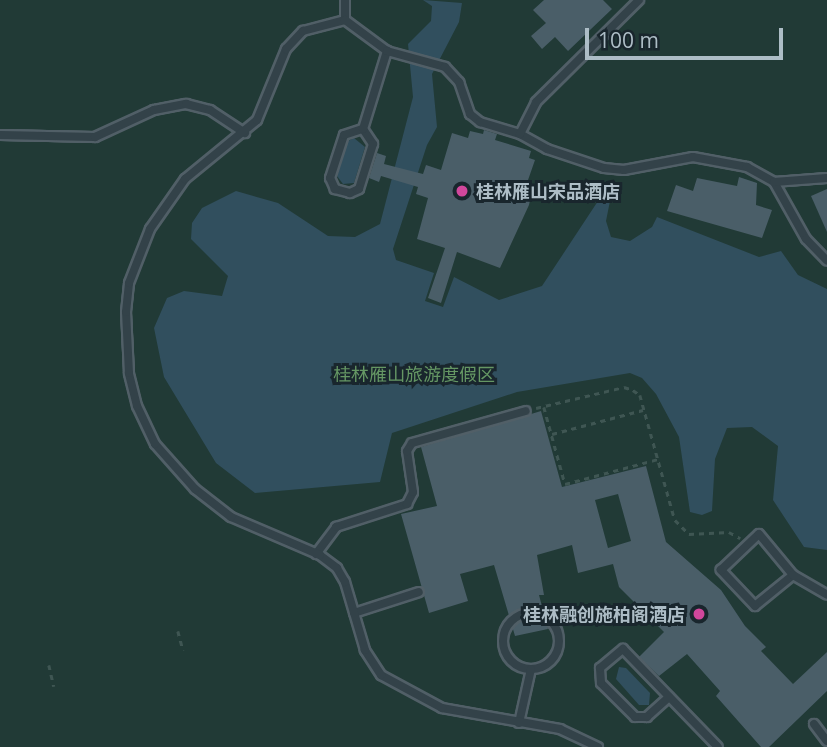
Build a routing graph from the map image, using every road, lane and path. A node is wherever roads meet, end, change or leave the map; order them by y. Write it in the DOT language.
graph roads {
  1 [pos="345,0"];
  2 [pos="639,0"];
  3 [pos="345,20"];
  4 [pos="387,51"];
  5 [pos="363,130"];
  6 [pos="245,133"];
  7 [pos="520,134"];
  8 [pos="0,135"];
  9 [pos="827,178"];
  10 [pos="774,182"];
  11 [pos="827,261"];
  12 [pos="544,407"];
  13 [pos="644,410"];
  14 [pos="526,411"];
  15 [pos="552,434"];
  16 [pos="658,459"];
  17 [pos="744,544"];
  18 [pos="316,554"];
  19 [pos="793,575"];
  20 [pos="418,592"];
  21 [pos="827,595"];
  22 [pos="354,613"];
  23 [pos="177,631"];
  24 [pos="183,650"];
  25 [pos="49,665"];
  26 [pos="531,669"];
  27 [pos="54,686"];
  28 [pos="669,697"];
  29 [pos="519,723"];
  30 [pos="814,724"];
  31 [pos="827,741"];
  32 [pos="598,747"];
  33 [pos="718,747"];
  34 [pos="819,747"];
  1 -- 3 [label="lane"];
  2 -- 7 [label="lane"];
  3 -- 4 [label="lane"];
  3 -- 6 [label="lane"];
  4 -- 5 [label="lane"];
  4 -- 7 [label="lane"];
  5 -- 5 [label="lane"];
  6 -- 8 [label="lane"];
  6 -- 18 [label="lane"];
  7 -- 10 [label="lane"];
  9 -- 10 [label="lane"];
  10 -- 11 [label="lane"];
  12 -- 13 [label="path"];
  12 -- 14 [label="path"];
  12 -- 15 [label="path"];
  13 -- 15 [label="path"];
  13 -- 16 [label="path"];
  14 -- 18 [label="lane"];
  15 -- 16 [label="path"];
  16 -- 17 [label="path"];
  17 -- 19 [label="lane"];
  17 -- 19 [label="lane"];
  18 -- 22 [label="lane"];
  19 -- 21 [label="lane"];
  20 -- 22 [label="lane"];
  22 -- 29 [label="lane"];
  23 -- 24 [label="path"];
  25 -- 27 [label="path"];
  26 -- 26 [label="lane"];
  26 -- 29 [label="lane"];
  28 -- 28 [label="lane"];
  28 -- 33 [label="lane"];
  29 -- 32 [label="lane"];
  30 -- 31 [label="lane"];
  31 -- 34 [label="lane"];
}
